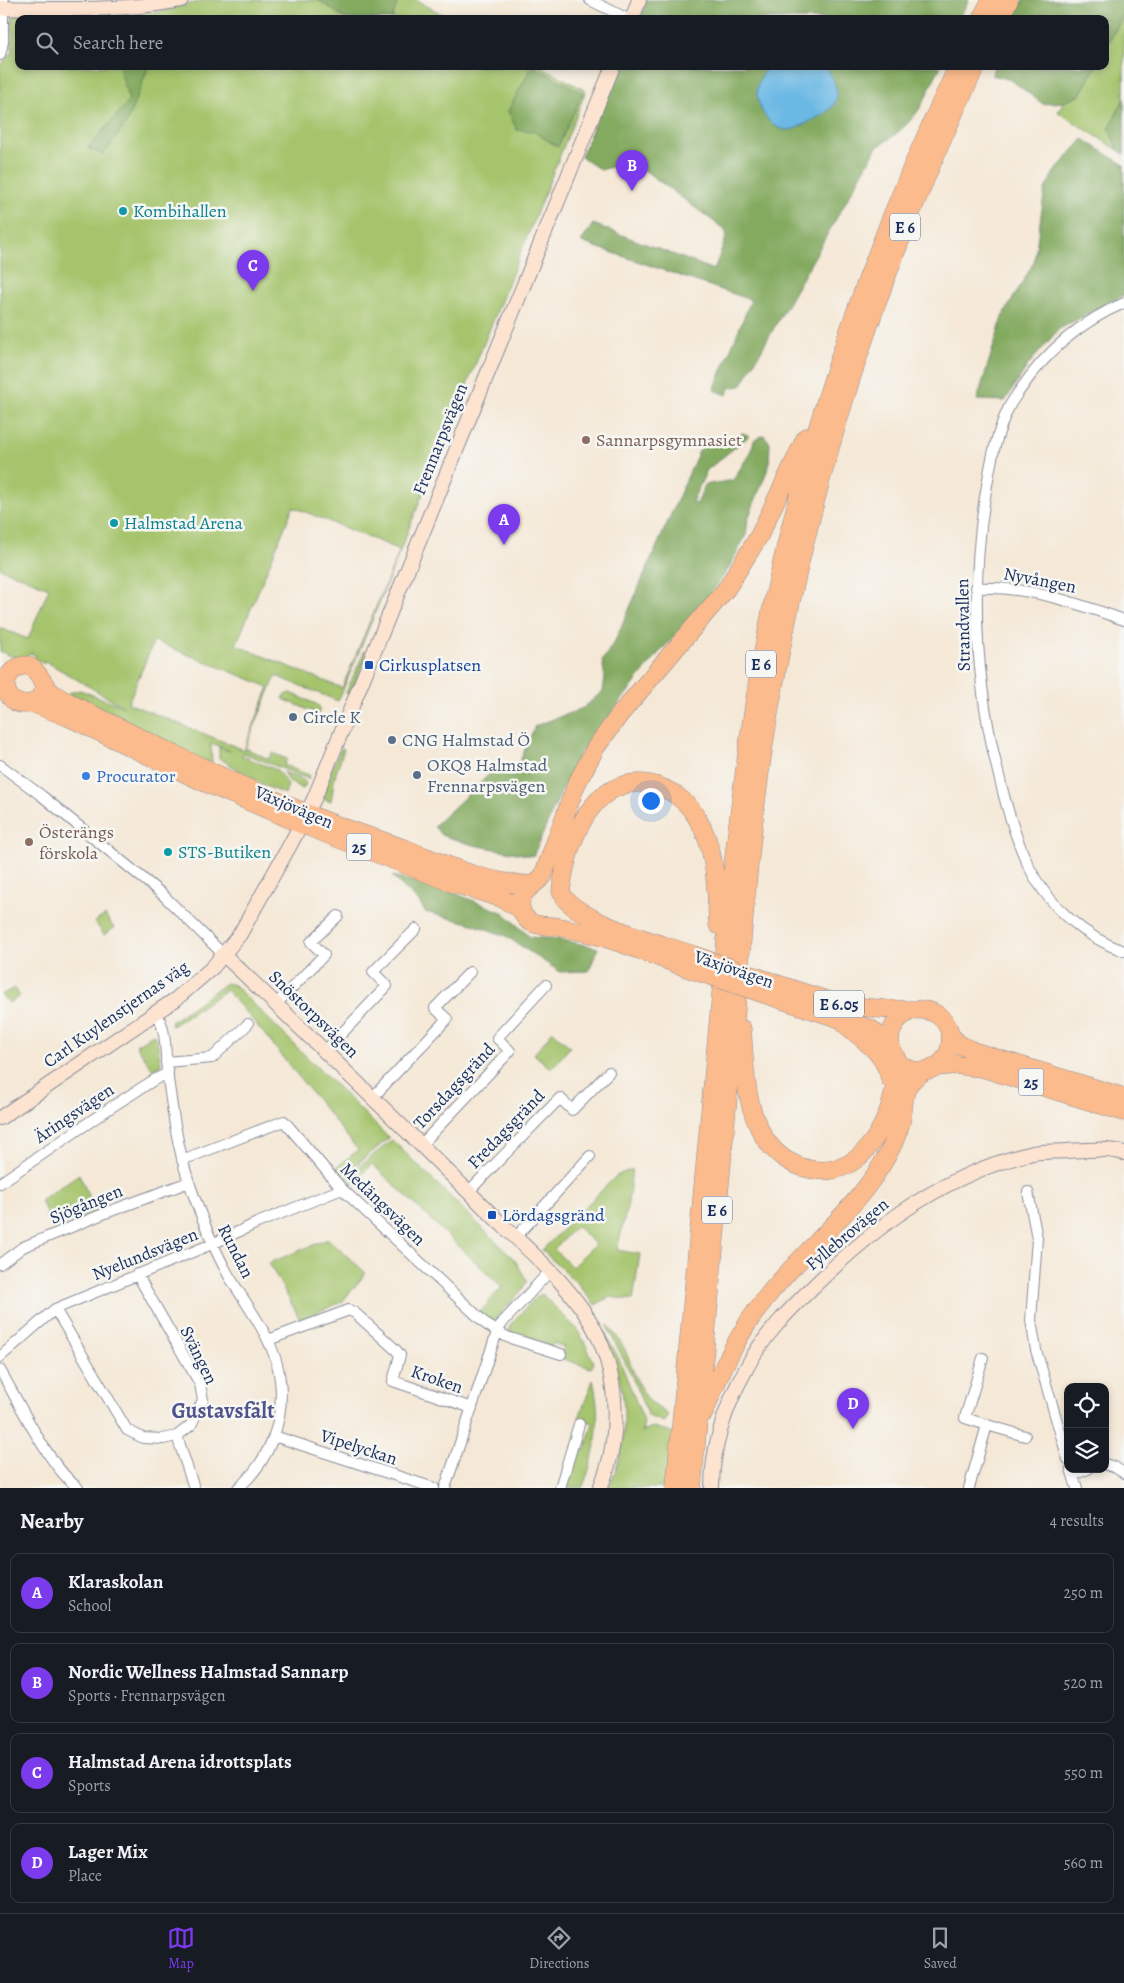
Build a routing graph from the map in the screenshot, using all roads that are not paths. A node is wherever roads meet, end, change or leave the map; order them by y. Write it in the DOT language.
graph roads {
  1 [pos="181,0"];
  2 [pos="590,0"];
  3 [pos="639,0"];
  4 [pos="991,0"];
  5 [pos="1009,0"];
  6 [pos="2,5"];
  7 [pos="620,15"];
  8 [pos="633,15"];
  9 [pos="983,15"];
  10 [pos="1001,15"];
  11 [pos="0,55"];
  12 [pos="612,70"];
  13 [pos="956,70"];
  14 [pos="974,70"];
  15 [pos="1124,303"];
  16 [pos="830,387"];
  17 [pos="976,588"];
  18 [pos="1124,620"];
  19 [pos="0,661"];
  20 [pos="17,668"];
  21 [pos="3,683"];
  22 [pos="44,683"];
  23 [pos="32,703"];
  24 [pos="0,765"];
  25 [pos="304,819"];
  26 [pos="535,884"];
  27 [pos="563,895"];
  28 [pos="521,909"];
  29 [pos="338,916"];
  30 [pos="550,925"];
  31 [pos="416,929"];
  32 [pos="1124,951"];
  33 [pos="224,955"];
  34 [pos="693,962"];
  35 [pos="470,972"];
  36 [pos="739,978"];
  37 [pos="546,985"];
  38 [pos="722,985"];
  39 [pos="768,988"];
  40 [pos="276,1004"];
  41 [pos="913,1010"];
  42 [pos="156,1012"];
  43 [pos="840,1020"];
  44 [pos="248,1024"];
  45 [pos="951,1036"];
  46 [pos="325,1051"];
  47 [pos="894,1053"];
  48 [pos="166,1062"];
  49 [pos="931,1068"];
  50 [pos="609,1072"];
  51 [pos="168,1074"];
  52 [pos="373,1097"];
  53 [pos="1124,1097"];
  54 [pos="892,1101"];
  55 [pos="1124,1112"];
  56 [pos="0,1118"];
  57 [pos="422,1145"];
  58 [pos="1124,1153"];
  59 [pos="590,1156"];
  60 [pos="182,1160"];
  61 [pos="189,1182"];
  62 [pos="0,1183"];
  63 [pos="342,1189"];
  64 [pos="469,1191"];
  65 [pos="1028,1192"];
  66 [pos="515,1238"];
  67 [pos="212,1244"];
  68 [pos="0,1264"];
  69 [pos="549,1272"];
  70 [pos="137,1274"];
  71 [pos="56,1309"];
  72 [pos="497,1332"];
  73 [pos="268,1340"];
  74 [pos="561,1354"];
  75 [pos="0,1358"];
  76 [pos="982,1358"];
  77 [pos="0,1370"];
  78 [pos="472,1408"];
  79 [pos="580,1424"];
  80 [pos="987,1425"];
  81 [pos="697,1429"];
  82 [pos="177,1436"];
  83 [pos="274,1436"];
  84 [pos="1025,1436"];
  85 [pos="1064,1446"];
  86 [pos="1109,1465"];
  87 [pos="1072,1473"];
  88 [pos="1124,1473"];
  89 [pos="78,1488"];
  90 [pos="194,1488"];
  91 [pos="238,1488"];
  92 [pos="434,1488"];
  93 [pos="445,1488"];
  94 [pos="560,1488"];
  95 [pos="600,1488"];
  96 [pos="675,1488"];
  97 [pos="692,1488"];
  98 [pos="712,1488"];
  99 [pos="969,1488"];
  100 [pos="1077,1488"];
  1 -- 6 [label="street"];
  2 -- 7 [label="street"];
  3 -- 8 [label="street"];
  4 -- 9 [label="highway"];
  5 -- 10 [label="highway"];
  6 -- 11 [label="street"];
  12 -- 25 [label="street, Frennarpsvägen"];
  13 -- 16 [label="highway, E 6"];
  14 -- 36 [label="highway, E 6"];
  15 -- 17 [label="street, Strandvallen"];
  16 -- 26 [label="highway"];
  16 -- 38 [label="highway, E 6"];
  17 -- 18 [label="street, Nyvången"];
  17 -- 32 [label="street, Strandvallen"];
  19 -- 20 [label="highway, Växjövägen"];
  20 -- 21 [label="highway, Växjövägen"];
  20 -- 22 [label="highway, Växjövägen"];
  21 -- 23 [label="highway, Växjövägen"];
  22 -- 23 [label="highway"];
  22 -- 25 [label="highway, Växjövägen"];
  23 -- 25 [label="highway, Växjövägen / 25"];
  24 -- 33 [label="street, Snöstorpsvägen"];
  25 -- 26 [label="highway, Växjövägen"];
  25 -- 28 [label="highway, Växjövägen / 25"];
  25 -- 33 [label="street, Carl Kuylenstjernas väg"];
  26 -- 27 [label="highway, Växjövägen"];
  26 -- 28 [label="highway"];
  27 -- 30 [label="highway"];
  27 -- 34 [label="highway, Växjövägen / E 6.05"];
  27 -- 38 [label="highway"];
  28 -- 30 [label="highway, Växjövägen"];
  29 -- 40 [label="street"];
  30 -- 34 [label="highway, Växjövägen"];
  31 -- 46 [label="street"];
  33 -- 40 [label="street, Snöstorpsvägen"];
  33 -- 42 [label="street, Carl Kuylenstjernas väg"];
  34 -- 39 [label="highway, Växjövägen / E 6.05, bridge"];
  35 -- 52 [label="street"];
  36 -- 54 [label="highway"];
  36 -- 81 [label="highway, E 6"];
  37 -- 57 [label="street, Torsdagsgränd"];
  38 -- 96 [label="highway, E 6"];
  39 -- 41 [label="highway, Växjövägen / E 6.05"];
  39 -- 43 [label="highway, Växjövägen / E 6.05"];
  40 -- 46 [label="street, Snöstorpsvägen"];
  41 -- 45 [label="highway, Växjövägen"];
  41 -- 47 [label="highway"];
  42 -- 48 [label="street, Rundan"];
  42 -- 56 [label="street, Carl Kuylenstjernas väg"];
  43 -- 47 [label="highway, Växjövägen / E 6.05"];
  43 -- 54 [label="highway"];
  44 -- 48 [label="street"];
  45 -- 49 [label="highway"];
  45 -- 53 [label="highway, Växjövägen / 25"];
  46 -- 52 [label="street, Snöstorpsvägen"];
  47 -- 49 [label="highway, Växjövägen"];
  47 -- 54 [label="highway"];
  48 -- 51 [label="street, Rundan"];
  49 -- 55 [label="highway, Växjövägen / 25"];
  49 -- 81 [label="highway"];
  50 -- 64 [label="street, Fredagsgränd"];
  51 -- 60 [label="street, Rundan"];
  51 -- 62 [label="street, Äringsvägen"];
  52 -- 57 [label="street, Snöstorpsvägen"];
  57 -- 64 [label="street, Snöstorpsvägen"];
  58 -- 98 [label="street, Fyllebrovägen"];
  59 -- 66 [label="street"];
  60 -- 61 [label="street, Rundan"];
  60 -- 63 [label="street, Medängsvägen"];
  61 -- 67 [label="street, Rundan"];
  61 -- 68 [label="street, Sjögången"];
  63 -- 67 [label="street, Nyelundsvägen"];
  63 -- 72 [label="street, Medängsvägen"];
  64 -- 66 [label="street, Snöstorpsvägen"];
  65 -- 85 [label="street"];
  66 -- 69 [label="street, Snöstorpsvägen"];
  67 -- 70 [label="street, Nyelundsvägen"];
  67 -- 73 [label="street, Rundan"];
  69 -- 72 [label="street"];
  69 -- 95 [label="street, Snöstorpsvägen"];
  70 -- 71 [label="street, Nyelundsvägen"];
  70 -- 82 [label="street, Svängen"];
  71 -- 75 [label="street, Nyelundsvägen"];
  71 -- 82 [label="street"];
  72 -- 74 [label="street, Medängsvägen"];
  72 -- 78 [label="street"];
  73 -- 78 [label="street, Kroken"];
  73 -- 83 [label="street, Rundan"];
  76 -- 80 [label="street"];
  77 -- 89 [label="street"];
  78 -- 93 [label="street"];
  79 -- 94 [label="street"];
  80 -- 84 [label="street"];
  80 -- 99 [label="street"];
  81 -- 97 [label="highway, E 6"];
  82 -- 90 [label="street"];
  83 -- 91 [label="street, Rundan"];
  83 -- 92 [label="street, Vipelyckan"];
  86 -- 88 [label="street"];
  87 -- 100 [label="street"];
}
